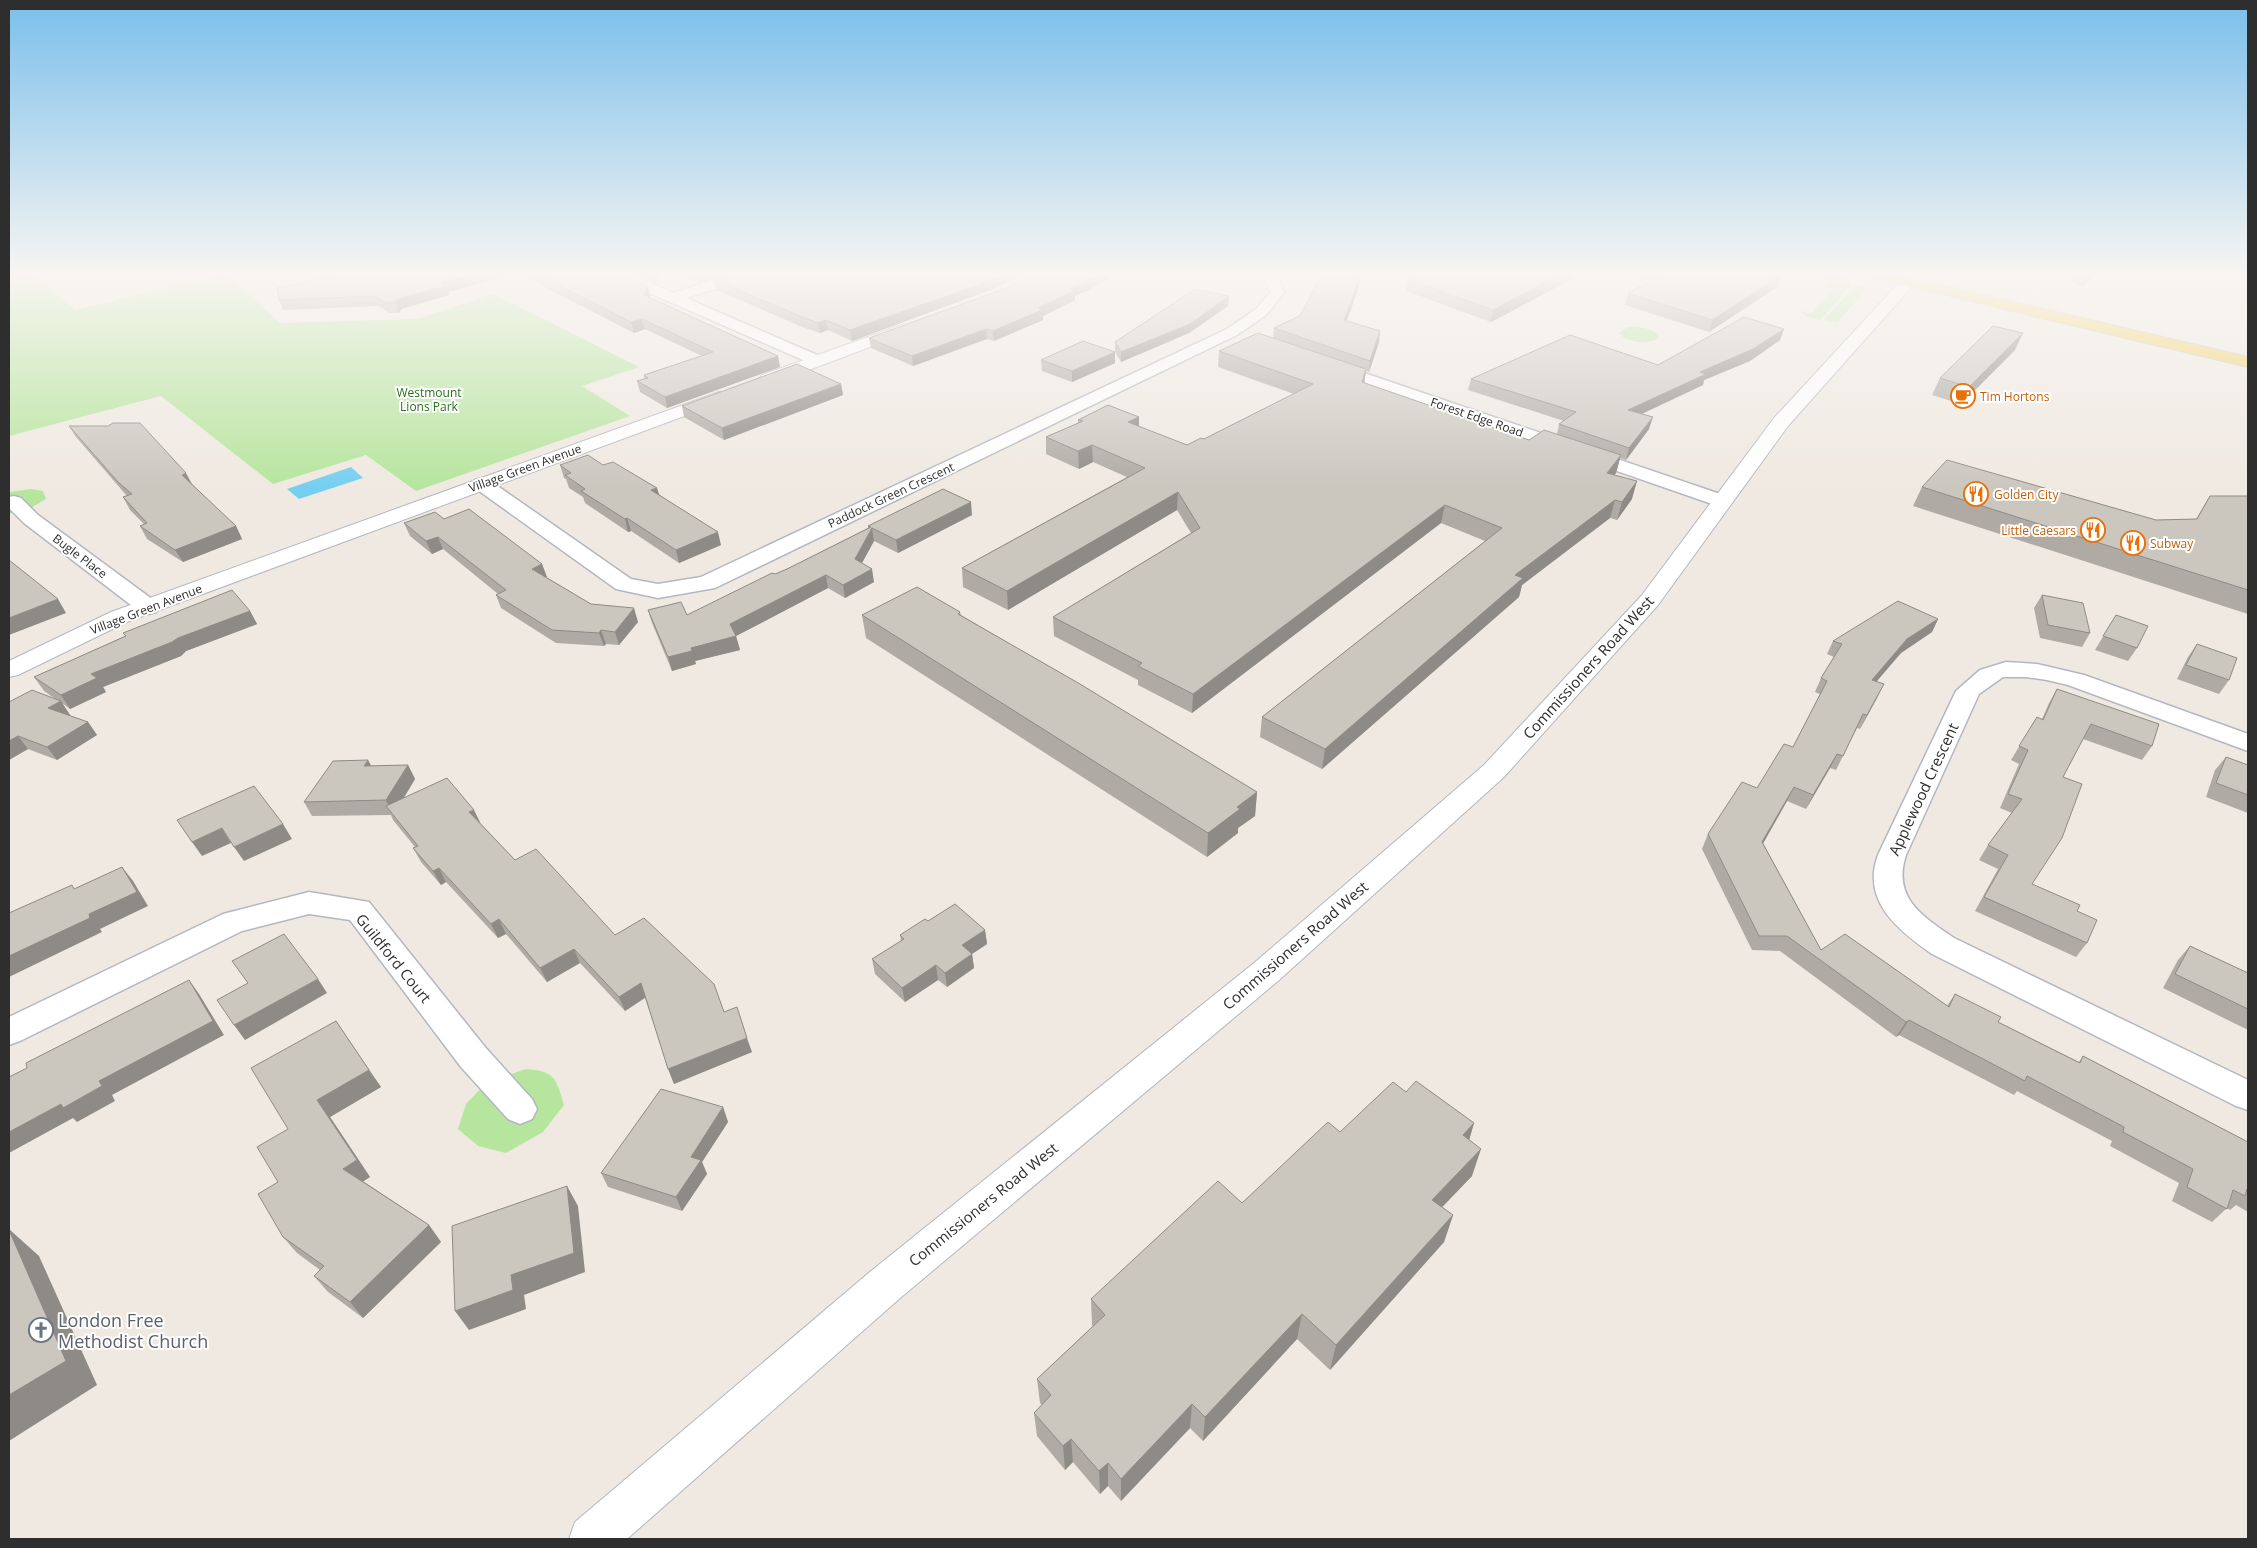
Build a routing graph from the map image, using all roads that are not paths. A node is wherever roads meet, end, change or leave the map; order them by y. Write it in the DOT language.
graph roads {
  1 [pos="781,344"];
  2 [pos="861,344"];
  3 [pos="1206,344"];
  4 [pos="1851,344"];
  5 [pos="2179,344"];
  6 [pos="2214,344"];
  7 [pos="2248,352"];
  8 [pos="818,360"];
  9 [pos="1316,361"];
  10 [pos="2248,362"];
  11 [pos="752,384"];
  12 [pos="734,391"];
  13 [pos="482,484"];
  14 [pos="1722,501"];
  15 [pos="14,502"];
  16 [pos="148,607"];
  17 [pos="9,670"];
  18 [pos="2248,744"];
  19 [pos="9,1032"];
  20 [pos="2248,1096"];
  21 [pos="520,1109"];
  22 [pos="592,1539"];
  1 -- 8 [label="street"];
  2 -- 8 [label="main road"];
  3 -- 13 [label="street, Paddock Green Crescent"];
  4 -- 14 [label="main road, Commissioners Road West"];
  5 -- 10 [label="main road"];
  6 -- 7 [label="main road"];
  8 -- 11 [label="main road"];
  9 -- 14 [label="street, Forest Edge Road"];
  12 -- 13 [label="main road, Village Green Avenue"];
  13 -- 16 [label="main road, Village Green Avenue"];
  14 -- 22 [label="main road, Commissioners Road West"];
  15 -- 16 [label="street, Bugle Place"];
  16 -- 17 [label="main road, Village Green Avenue"];
  18 -- 20 [label="street, Applewood Crescent"];
  19 -- 21 [label="street, Guildford Court"];
}
